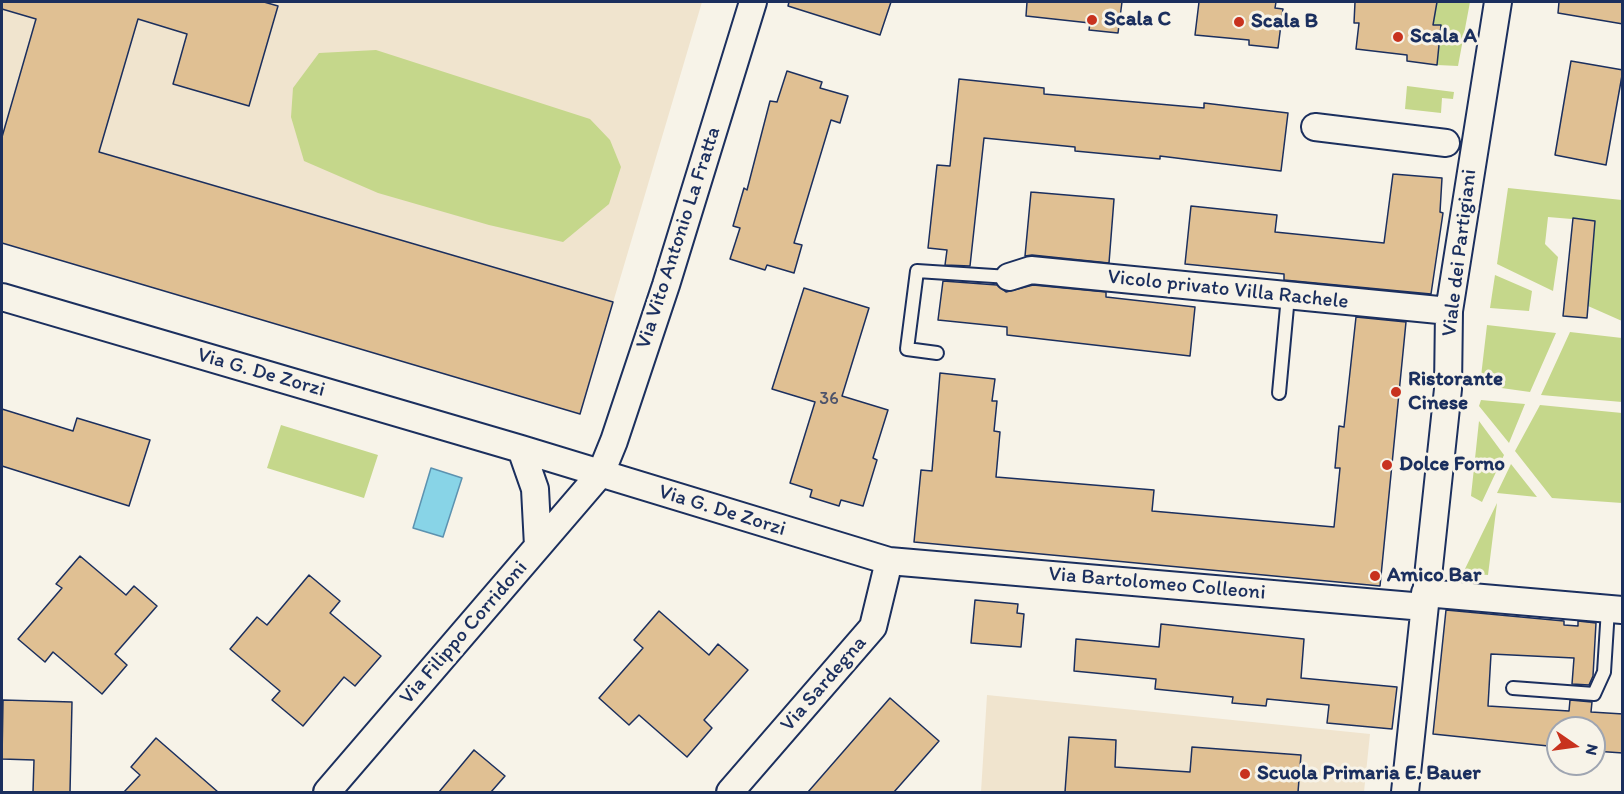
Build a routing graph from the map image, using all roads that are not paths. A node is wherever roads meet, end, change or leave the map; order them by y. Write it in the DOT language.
graph roads {
  1 [pos="753,2"];
  2 [pos="1498,2"];
  3 [pos="1315,128"];
  4 [pos="1446,143"];
  5 [pos="1009,277"];
  6 [pos="1288,296"];
  7 [pos="2,297"];
  8 [pos="1449,311"];
  9 [pos="937,353"];
  10 [pos="1279,393"];
  11 [pos="521,449"];
  12 [pos="601,473"];
  13 [pos="538,546"];
  14 [pos="889,561"];
  15 [pos="1425,600"];
  16 [pos="1615,609"];
  17 [pos="1513,688"];
  18 [pos="327,792"];
  19 [pos="730,792"];
  20 [pos="1405,792"];
  1 -- 12 [label="street, Via Vito Antonio La Fratta"];
  2 -- 8 [label="street, Viale dei Partigiani"];
  3 -- 4 [label="street"];
  5 -- 6 [label="street, Vicolo privato Villa Rachele"];
  5 -- 9 [label="lane"];
  6 -- 8 [label="street, Vicolo privato Villa Rachele"];
  6 -- 10 [label="lane"];
  7 -- 11 [label="street, Via G. De Zorzi"];
  8 -- 15 [label="street, Viale dei Partigiani"];
  11 -- 12 [label="street, Via G. De Zorzi"];
  11 -- 13 [label="street"];
  12 -- 13 [label="street, Via Filippo Corridoni"];
  12 -- 14 [label="street, Via G. De Zorzi"];
  13 -- 18 [label="street, Via Filippo Corridoni"];
  14 -- 15 [label="street, Via Bartolomeo Colleoni"];
  14 -- 19 [label="street, Via Sardegna"];
  15 -- 16 [label="street, Via Bartolomeo Colleoni"];
  15 -- 20 [label="street, Viale dei Partigiani"];
  16 -- 17 [label="lane"];
}
